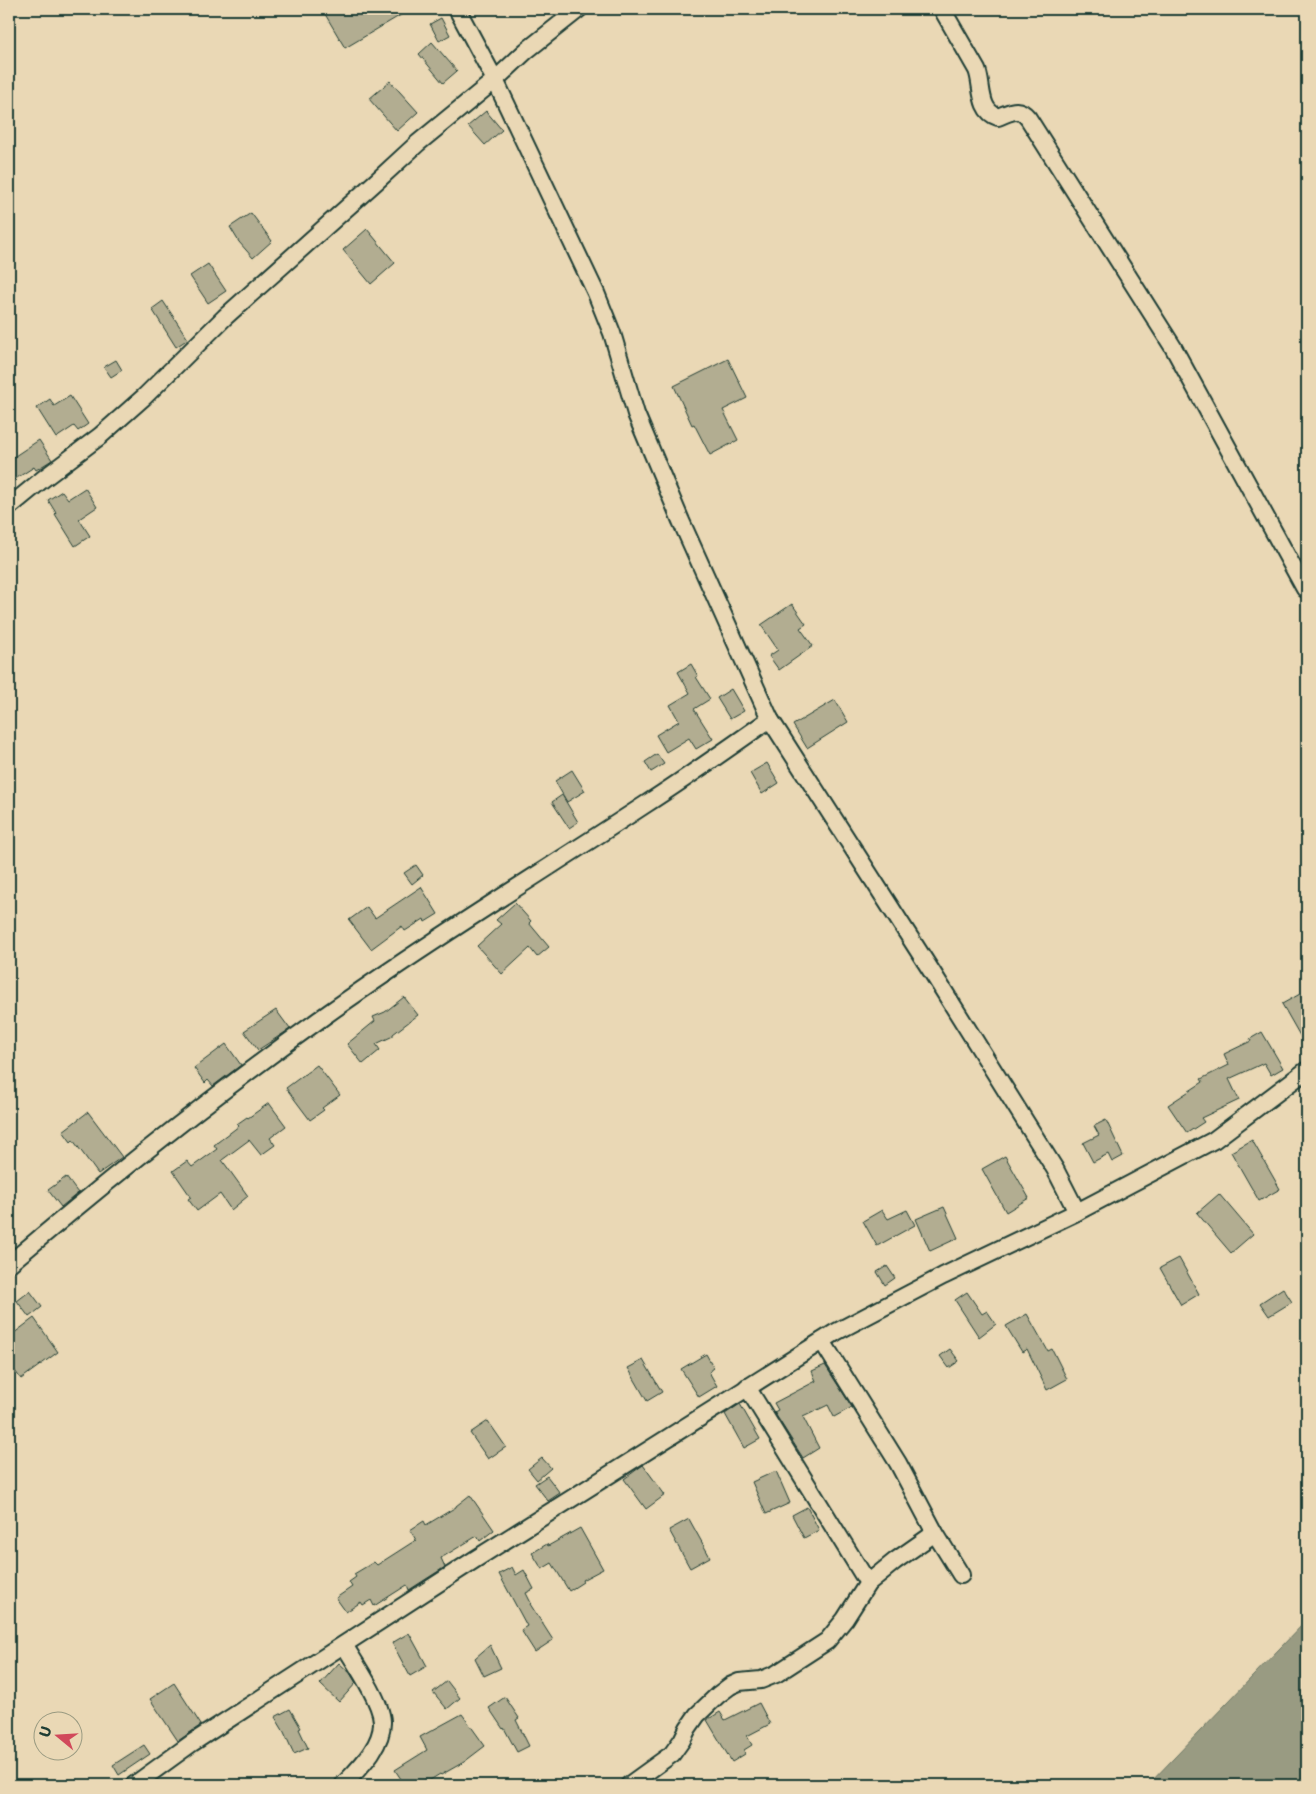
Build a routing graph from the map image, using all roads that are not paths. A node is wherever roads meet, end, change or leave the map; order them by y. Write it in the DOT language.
graph roads {
  1 [pos="457,9"];
  2 [pos="579,9"];
  3 [pos="942,9"];
  4 [pos="495,80"];
  5 [pos="9,507"];
  6 [pos="1305,589"];
  7 [pos="770,719"];
  8 [pos="1307,1070"];
  9 [pos="1077,1212"];
  10 [pos="9,1264"];
  11 [pos="822,1341"];
  12 [pos="748,1387"];
  13 [pos="936,1533"];
  14 [pos="961,1574"];
  15 [pos="868,1583"];
  16 [pos="344,1645"];
  17 [pos="134,1785"];
  18 [pos="343,1785"];
  19 [pos="629,1785"];
  1 -- 4 [label="street"];
  2 -- 4 [label="street"];
  3 -- 6 [label="street"];
  4 -- 5 [label="street"];
  4 -- 7 [label="street"];
  7 -- 9 [label="street"];
  7 -- 10 [label="street"];
  8 -- 9 [label="street"];
  9 -- 11 [label="street"];
  11 -- 12 [label="street"];
  11 -- 13 [label="street"];
  12 -- 15 [label="street"];
  12 -- 16 [label="street"];
  13 -- 14 [label="street"];
  13 -- 15 [label="street"];
  15 -- 19 [label="street"];
  16 -- 17 [label="street"];
  16 -- 18 [label="street"];
}
